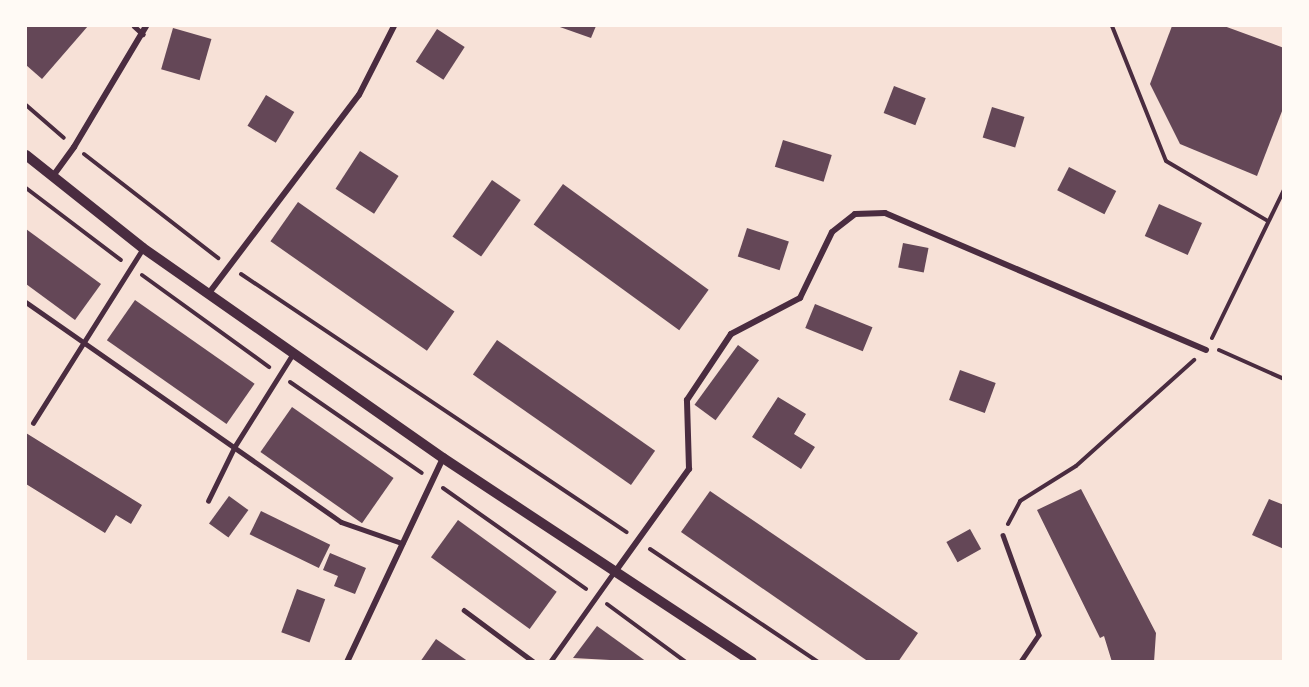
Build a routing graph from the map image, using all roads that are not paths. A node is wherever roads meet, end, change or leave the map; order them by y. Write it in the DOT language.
graph roads {
  1 [pos="134,26"];
  2 [pos="146,26"];
  3 [pos="394,26"];
  4 [pos="143,34"];
  5 [pos="26,155"];
  6 [pos="53,176"];
  7 [pos="143,248"];
  8 [pos="209,293"];
  9 [pos="26,302"];
  10 [pos="84,343"];
  11 [pos="1206,350"];
  12 [pos="294,352"];
  13 [pos="33,423"];
  14 [pos="235,446"];
  15 [pos="443,458"];
  16 [pos="208,501"];
  17 [pos="1003,535"];
  18 [pos="402,543"];
  19 [pos="614,572"];
  20 [pos="464,610"];
  21 [pos="346,662"];
  22 [pos="534,662"];
  23 [pos="550,662"];
  24 [pos="752,662"];
  25 [pos="1021,662"];
  1 -- 4 [label="lane"];
  2 -- 4 [label="street"];
  3 -- 8 [label="street"];
  4 -- 6 [label="street"];
  5 -- 6 [label="street"];
  6 -- 7 [label="street"];
  7 -- 8 [label="street"];
  7 -- 10 [label="lane"];
  8 -- 12 [label="street"];
  9 -- 10 [label="lane"];
  10 -- 13 [label="lane"];
  10 -- 14 [label="lane"];
  11 -- 19 [label="street"];
  12 -- 14 [label="lane"];
  12 -- 15 [label="street"];
  14 -- 16 [label="lane"];
  14 -- 18 [label="lane"];
  15 -- 18 [label="street"];
  15 -- 19 [label="street"];
  17 -- 25 [label="lane"];
  18 -- 21 [label="street"];
  19 -- 23 [label="lane"];
  19 -- 24 [label="street"];
  20 -- 22 [label="lane"];
}
